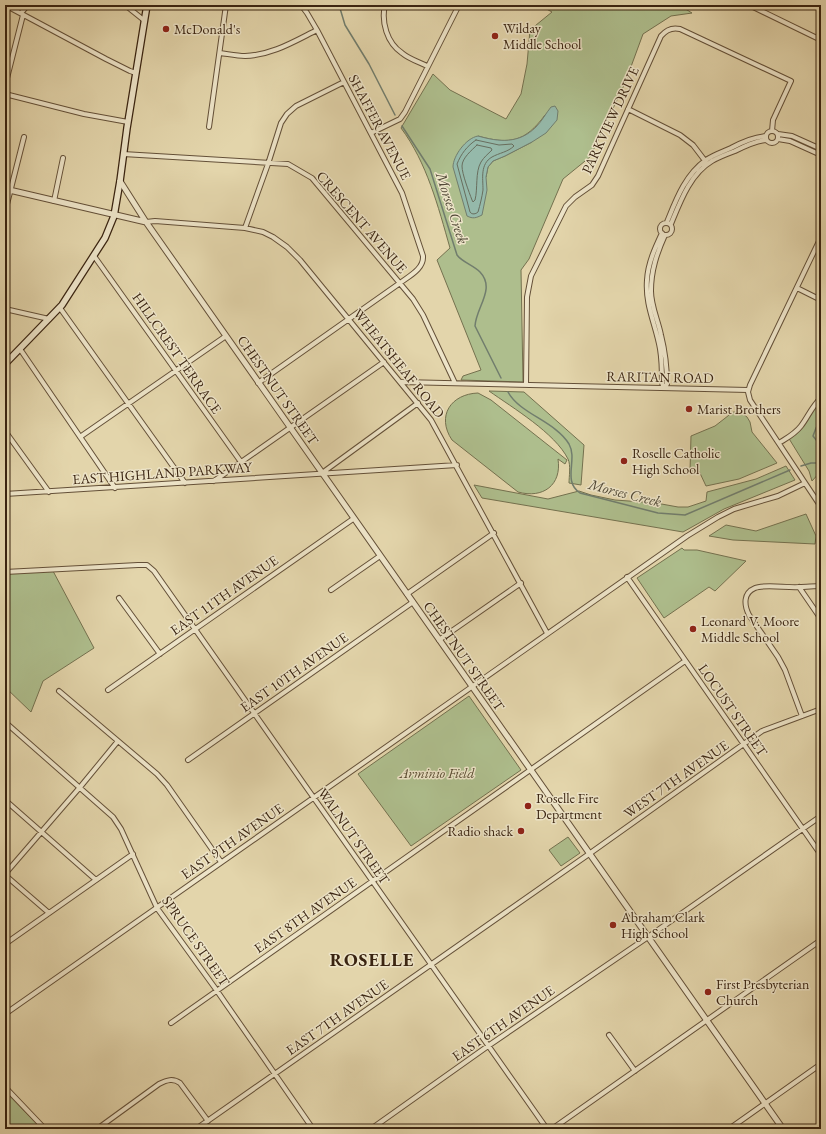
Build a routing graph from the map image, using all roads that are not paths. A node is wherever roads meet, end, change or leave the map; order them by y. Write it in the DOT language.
graph roads {
  1 [pos="5,5"];
  2 [pos="28,5"];
  3 [pos="125,5"];
  4 [pos="147,5"];
  5 [pos="226,5"];
  6 [pos="301,5"];
  7 [pos="385,5"];
  8 [pos="459,5"];
  9 [pos="749,5"];
  10 [pos="22,14"];
  11 [pos="145,21"];
  12 [pos="316,30"];
  13 [pos="821,40"];
  14 [pos="220,53"];
  15 [pos="428,66"];
  16 [pos="136,73"];
  17 [pos="344,82"];
  18 [pos="5,86"];
  19 [pos="5,94"];
  20 [pos="628,109"];
  21 [pos="128,122"];
  22 [pos="209,127"];
  23 [pos="772,131"];
  24 [pos="371,134"];
  25 [pos="778,134"];
  26 [pos="24,136"];
  27 [pos="766,138"];
  28 [pos="778,139"];
  29 [pos="821,149"];
  30 [pos="123,154"];
  31 [pos="821,155"];
  32 [pos="63,158"];
  33 [pos="706,162"];
  34 [pos="268,164"];
  35 [pos="120,181"];
  36 [pos="8,190"];
  37 [pos="54,201"];
  38 [pos="5,212"];
  39 [pos="114,216"];
  40 [pos="146,222"];
  41 [pos="669,223"];
  42 [pos="245,228"];
  43 [pos="664,234"];
  44 [pos="821,237"];
  45 [pos="94,256"];
  46 [pos="400,283"];
  47 [pos="797,288"];
  48 [pos="821,300"];
  49 [pos="60,308"];
  50 [pos="5,309"];
  51 [pos="49,319"];
  52 [pos="349,319"];
  53 [pos="226,336"];
  54 [pos="20,349"];
  55 [pos="384,362"];
  56 [pos="5,364"];
  57 [pos="176,370"];
  58 [pos="258,382"];
  59 [pos="401,382"];
  60 [pos="455,383"];
  61 [pos="526,385"];
  62 [pos="664,388"];
  63 [pos="748,390"];
  64 [pos="821,398"];
  65 [pos="129,403"];
  66 [pos="418,403"];
  67 [pos="290,428"];
  68 [pos="5,431"];
  69 [pos="80,437"];
  70 [pos="779,443"];
  71 [pos="241,462"];
  72 [pos="457,465"];
  73 [pos="321,473"];
  74 [pos="214,482"];
  75 [pos="805,482"];
  76 [pos="185,483"];
  77 [pos="115,488"];
  78 [pos="49,492"];
  79 [pos="5,494"];
  80 [pos="821,498"];
  81 [pos="817,501"];
  82 [pos="821,507"];
  83 [pos="353,519"];
  84 [pos="494,533"];
  85 [pos="380,556"];
  86 [pos="5,572"];
  87 [pos="627,577"];
  88 [pos="521,583"];
  89 [pos="821,586"];
  90 [pos="799,587"];
  91 [pos="331,590"];
  92 [pos="407,594"];
  93 [pos="119,598"];
  94 [pos="413,602"];
  95 [pos="821,619"];
  96 [pos="194,629"];
  97 [pos="548,633"];
  98 [pos="439,640"];
  99 [pos="160,654"];
  100 [pos="685,661"];
  101 [pos="472,686"];
  102 [pos="108,690"];
  103 [pos="59,691"];
  104 [pos="821,709"];
  105 [pos="254,714"];
  106 [pos="802,716"];
  107 [pos="5,722"];
  108 [pos="118,741"];
  109 [pos="744,745"];
  110 [pos="188,760"];
  111 [pos="530,770"];
  112 [pos="80,788"];
  113 [pos="314,797"];
  114 [pos="5,800"];
  115 [pos="821,816"];
  116 [pos="803,828"];
  117 [pos="41,832"];
  118 [pos="132,854"];
  119 [pos="590,854"];
  120 [pos="821,855"];
  121 [pos="221,862"];
  122 [pos="5,875"];
  123 [pos="96,880"];
  124 [pos="372,881"];
  125 [pos="157,908"];
  126 [pos="49,913"];
  127 [pos="648,937"];
  128 [pos="821,940"];
  129 [pos="5,944"];
  130 [pos="431,964"];
  131 [pos="217,990"];
  132 [pos="5,1014"];
  133 [pos="707,1021"];
  134 [pos="171,1023"];
  135 [pos="609,1035"];
  136 [pos="488,1046"];
  137 [pos="821,1064"];
  138 [pos="635,1071"];
  139 [pos="275,1074"];
  140 [pos="5,1087"];
  141 [pos="765,1104"];
  142 [pos="208,1121"];
  143 [pos="45,1129"];
  144 [pos="97,1129"];
  145 [pos="196,1129"];
  146 [pos="313,1129"];
  147 [pos="371,1129"];
  148 [pos="547,1129"];
  149 [pos="552,1129"];
  150 [pos="729,1129"];
  151 [pos="783,1129"];
  1 -- 10 [label="street"];
  2 -- 10 [label="street"];
  3 -- 11 [label="street"];
  4 -- 11 [label="main road"];
  5 -- 14 [label="street"];
  6 -- 12 [label="street, SHAFFER AVENUE"];
  7 -- 15 [label="street"];
  8 -- 15 [label="street"];
  9 -- 13 [label="street"];
  10 -- 16 [label="street"];
  10 -- 18 [label="street"];
  11 -- 16 [label="main road"];
  12 -- 14 [label="street"];
  12 -- 17 [label="street, SHAFFER AVENUE"];
  14 -- 22 [label="street"];
  15 -- 24 [label="street"];
  16 -- 21 [label="main road"];
  17 -- 24 [label="street, SHAFFER AVENUE"];
  17 -- 34 [label="street"];
  19 -- 21 [label="street"];
  20 -- 23 [label="street, PARKVIEW DRIVE"];
  20 -- 33 [label="street"];
  20 -- 61 [label="street, PARKVIEW DRIVE"];
  21 -- 30 [label="main road"];
  23 -- 25 [label="street"];
  23 -- 27 [label="street"];
  24 -- 46 [label="street, SHAFFER AVENUE"];
  25 -- 28 [label="street"];
  25 -- 29 [label="street"];
  26 -- 36 [label="street"];
  27 -- 28 [label="street"];
  27 -- 33 [label="street"];
  28 -- 31 [label="street"];
  30 -- 34 [label="street, CRESCENT AVENUE"];
  30 -- 35 [label="main road"];
  32 -- 37 [label="street"];
  33 -- 41 [label="street"];
  34 -- 42 [label="street"];
  34 -- 46 [label="street, CRESCENT AVENUE"];
  35 -- 39 [label="main road"];
  35 -- 40 [label="street, CHESTNUT STREET"];
  36 -- 37 [label="street"];
  36 -- 38 [label="street"];
  37 -- 39 [label="street"];
  39 -- 40 [label="street"];
  39 -- 45 [label="main road"];
  40 -- 42 [label="street, WHEATSHEAF ROAD"];
  40 -- 53 [label="street, CHESTNUT STREET"];
  41 -- 43 [label="street"];
  41 -- 43 [label="street"];
  42 -- 52 [label="street, WHEATSHEAF ROAD"];
  43 -- 62 [label="street"];
  44 -- 47 [label="street"];
  45 -- 49 [label="main road"];
  45 -- 57 [label="street, HILLCREST TERRACE"];
  46 -- 52 [label="street"];
  46 -- 60 [label="street, CRESCENT AVENUE"];
  47 -- 48 [label="street"];
  47 -- 63 [label="street"];
  49 -- 51 [label="main road"];
  49 -- 65 [label="street"];
  50 -- 51 [label="street"];
  51 -- 54 [label="main road"];
  52 -- 55 [label="street, WHEATSHEAF ROAD"];
  52 -- 58 [label="street"];
  53 -- 57 [label="street"];
  53 -- 58 [label="street, CHESTNUT STREET"];
  54 -- 56 [label="main road"];
  54 -- 69 [label="street"];
  55 -- 59 [label="street, WHEATSHEAF ROAD"];
  55 -- 67 [label="street"];
  57 -- 65 [label="street"];
  57 -- 71 [label="street, HILLCREST TERRACE"];
  58 -- 67 [label="street, CHESTNUT STREET"];
  59 -- 60 [label="street, RARITAN ROAD"];
  59 -- 66 [label="street, WHEATSHEAF ROAD"];
  60 -- 61 [label="street, RARITAN ROAD"];
  61 -- 62 [label="street, RARITAN ROAD"];
  62 -- 63 [label="street, RARITAN ROAD"];
  63 -- 70 [label="street"];
  64 -- 70 [label="street"];
  65 -- 69 [label="street"];
  65 -- 76 [label="street"];
  66 -- 72 [label="street, WHEATSHEAF ROAD"];
  66 -- 73 [label="street"];
  67 -- 71 [label="street"];
  67 -- 73 [label="street, CHESTNUT STREET"];
  68 -- 78 [label="street"];
  69 -- 77 [label="street"];
  70 -- 75 [label="street"];
  71 -- 74 [label="street"];
  72 -- 73 [label="street, EAST HIGHLAND PARKWAY"];
  72 -- 84 [label="street, WHEATSHEAF ROAD"];
  73 -- 74 [label="street, EAST HIGHLAND PARKWAY"];
  73 -- 83 [label="street, CHESTNUT STREET"];
  74 -- 76 [label="street, EAST HIGHLAND PARKWAY"];
  75 -- 81 [label="street"];
  75 -- 87 [label="street, EAST 9TH AVENUE"];
  76 -- 77 [label="street, EAST HIGHLAND PARKWAY"];
  77 -- 78 [label="street, EAST HIGHLAND PARKWAY"];
  78 -- 79 [label="street, EAST HIGHLAND PARKWAY"];
  80 -- 81 [label="street"];
  81 -- 82 [label="street"];
  83 -- 85 [label="street, CHESTNUT STREET"];
  83 -- 96 [label="street, EAST 11TH AVENUE"];
  84 -- 88 [label="street, WHEATSHEAF ROAD"];
  84 -- 92 [label="street"];
  85 -- 91 [label="street"];
  85 -- 92 [label="street, CHESTNUT STREET"];
  86 -- 96 [label="street, WALNUT STREET"];
  87 -- 97 [label="street, EAST 9TH AVENUE"];
  87 -- 100 [label="street, LOCUST STREET"];
  88 -- 97 [label="street, WHEATSHEAF ROAD"];
  88 -- 98 [label="street"];
  89 -- 90 [label="street"];
  90 -- 95 [label="street"];
  90 -- 106 [label="street"];
  92 -- 94 [label="street, CHESTNUT STREET"];
  93 -- 99 [label="street"];
  94 -- 98 [label="street, CHESTNUT STREET"];
  94 -- 105 [label="street, EAST 10TH AVENUE"];
  96 -- 99 [label="street, EAST 11TH AVENUE"];
  96 -- 105 [label="street, WALNUT STREET"];
  97 -- 101 [label="street, EAST 9TH AVENUE"];
  98 -- 101 [label="street, CHESTNUT STREET"];
  99 -- 102 [label="street, EAST 11TH AVENUE"];
  100 -- 109 [label="street, LOCUST STREET"];
  100 -- 111 [label="street, EAST 8TH AVENUE"];
  101 -- 111 [label="street, CHESTNUT STREET"];
  101 -- 113 [label="street, EAST 9TH AVENUE"];
  103 -- 108 [label="street"];
  104 -- 106 [label="street, WEST 7TH AVENUE"];
  105 -- 110 [label="street, EAST 10TH AVENUE"];
  105 -- 113 [label="street, WALNUT STREET"];
  106 -- 109 [label="street, WEST 7TH AVENUE"];
  107 -- 112 [label="street, SPRUCE STREET"];
  108 -- 112 [label="street"];
  108 -- 121 [label="street"];
  109 -- 116 [label="street, LOCUST STREET"];
  109 -- 119 [label="street, WEST 7TH AVENUE"];
  111 -- 119 [label="street, CHESTNUT STREET"];
  111 -- 124 [label="street, EAST 8TH AVENUE"];
  112 -- 117 [label="street"];
  112 -- 118 [label="street, SPRUCE STREET"];
  113 -- 121 [label="street, EAST 9TH AVENUE"];
  113 -- 124 [label="street, WALNUT STREET"];
  114 -- 117 [label="street"];
  115 -- 116 [label="street, EAST 6TH AVENUE"];
  116 -- 120 [label="street, LOCUST STREET"];
  116 -- 127 [label="street, EAST 6TH AVENUE"];
  117 -- 122 [label="street"];
  117 -- 123 [label="street"];
  118 -- 123 [label="street"];
  118 -- 125 [label="street, SPRUCE STREET"];
  119 -- 127 [label="street, CHESTNUT STREET"];
  119 -- 130 [label="street, EAST 7TH AVENUE"];
  121 -- 125 [label="street, EAST 9TH AVENUE"];
  122 -- 126 [label="street"];
  123 -- 126 [label="street"];
  124 -- 130 [label="street, WALNUT STREET"];
  124 -- 131 [label="street, EAST 8TH AVENUE"];
  125 -- 131 [label="street, SPRUCE STREET"];
  125 -- 132 [label="street, EAST 9TH AVENUE"];
  126 -- 129 [label="street"];
  127 -- 133 [label="street, CHESTNUT STREET"];
  127 -- 136 [label="street, EAST 6TH AVENUE"];
  128 -- 133 [label="street"];
  130 -- 136 [label="street, WALNUT STREET"];
  130 -- 139 [label="street, EAST 7TH AVENUE"];
  131 -- 134 [label="street, EAST 8TH AVENUE"];
  131 -- 139 [label="street, SPRUCE STREET"];
  133 -- 138 [label="street"];
  133 -- 141 [label="street, CHESTNUT STREET"];
  135 -- 138 [label="street"];
  136 -- 147 [label="street, EAST 6TH AVENUE"];
  136 -- 148 [label="street, WALNUT STREET"];
  137 -- 141 [label="street"];
  138 -- 149 [label="street"];
  139 -- 142 [label="street, EAST 7TH AVENUE"];
  139 -- 146 [label="street, SPRUCE STREET"];
  140 -- 143 [label="street"];
  141 -- 150 [label="street"];
  141 -- 151 [label="street, CHESTNUT STREET"];
  142 -- 144 [label="street"];
  142 -- 145 [label="street, EAST 7TH AVENUE"];
}
